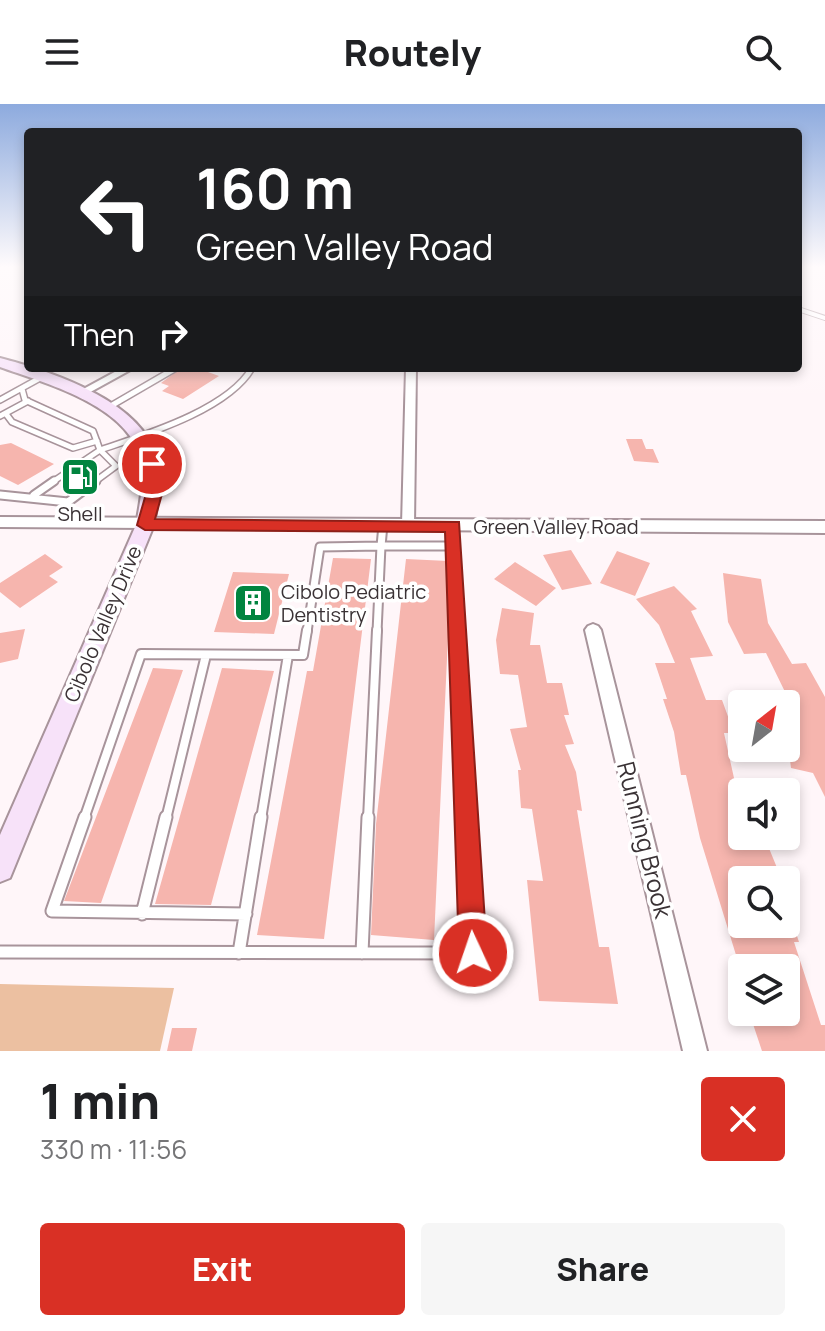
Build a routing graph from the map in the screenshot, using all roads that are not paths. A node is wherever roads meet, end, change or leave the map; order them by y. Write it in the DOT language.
graph roads {
  1 [pos="0,362"];
  2 [pos="24,372"];
  3 [pos="25,372"];
  4 [pos="121,372"];
  5 [pos="169,372"];
  6 [pos="250,372"];
  7 [pos="411,372"];
  8 [pos="40,378"];
  9 [pos="22,389"];
  10 [pos="81,393"];
  11 [pos="0,400"];
  12 [pos="28,401"];
  13 [pos="109,407"];
  14 [pos="3,415"];
  15 [pos="140,437"];
  16 [pos="97,441"];
  17 [pos="100,450"];
  18 [pos="0,495"];
  19 [pos="34,495"];
  20 [pos="0,522"];
  21 [pos="145,525"];
  22 [pos="383,525"];
  23 [pos="408,525"];
  24 [pos="453,526"];
  25 [pos="825,527"];
  26 [pos="381,546"];
  27 [pos="454,546"];
  28 [pos="593,630"];
  29 [pos="206,655"];
  30 [pos="288,655"];
  31 [pos="0,868"];
  32 [pos="142,914"];
  33 [pos="246,914"];
  34 [pos="0,952"];
  35 [pos="239,953"];
  36 [pos="362,953"];
  37 [pos="695,1051"];
  1 -- 2 [label="main road, Cibolo Valley Drive"];
  3 -- 8 [label="main road, Cibolo Valley Drive"];
  4 -- 10 [label="street"];
  5 -- 13 [label="lane"];
  6 -- 15 [label="lane"];
  7 -- 23 [label="street"];
  8 -- 9 [label="lane"];
  8 -- 10 [label="main road, Cibolo Valley Drive"];
  9 -- 11 [label="lane"];
  9 -- 12 [label="lane"];
  10 -- 13 [label="main road, Cibolo Valley Drive"];
  12 -- 14 [label="lane"];
  12 -- 16 [label="lane"];
  13 -- 15 [label="main road, Cibolo Valley Drive"];
  14 -- 16 [label="lane"];
  15 -- 17 [label="lane"];
  15 -- 21 [label="main road, Cibolo Valley Drive"];
  16 -- 17 [label="lane"];
  17 -- 19 [label="lane"];
  17 -- 19 [label="lane"];
  18 -- 19 [label="lane"];
  20 -- 21 [label="street, Green Valley Road"];
  21 -- 22 [label="street, Green Valley Road"];
  21 -- 31 [label="main road, Cibolo Valley Drive"];
  22 -- 23 [label="street, Green Valley Road"];
  22 -- 26 [label="lane"];
  23 -- 24 [label="street, Green Valley Road"];
  24 -- 25 [label="street, Green Valley Road"];
  24 -- 27 [label="lane"];
  26 -- 27 [label="lane"];
  26 -- 30 [label="lane"];
  26 -- 36 [label="lane"];
  27 -- 36 [label="lane"];
  28 -- 37 [label="street, Running Brook"];
  29 -- 30 [label="lane"];
  29 -- 32 [label="lane"];
  29 -- 32 [label="lane"];
  30 -- 33 [label="lane"];
  32 -- 33 [label="lane"];
  33 -- 35 [label="lane"];
  34 -- 35 [label="lane"];
  35 -- 36 [label="lane"];
}
